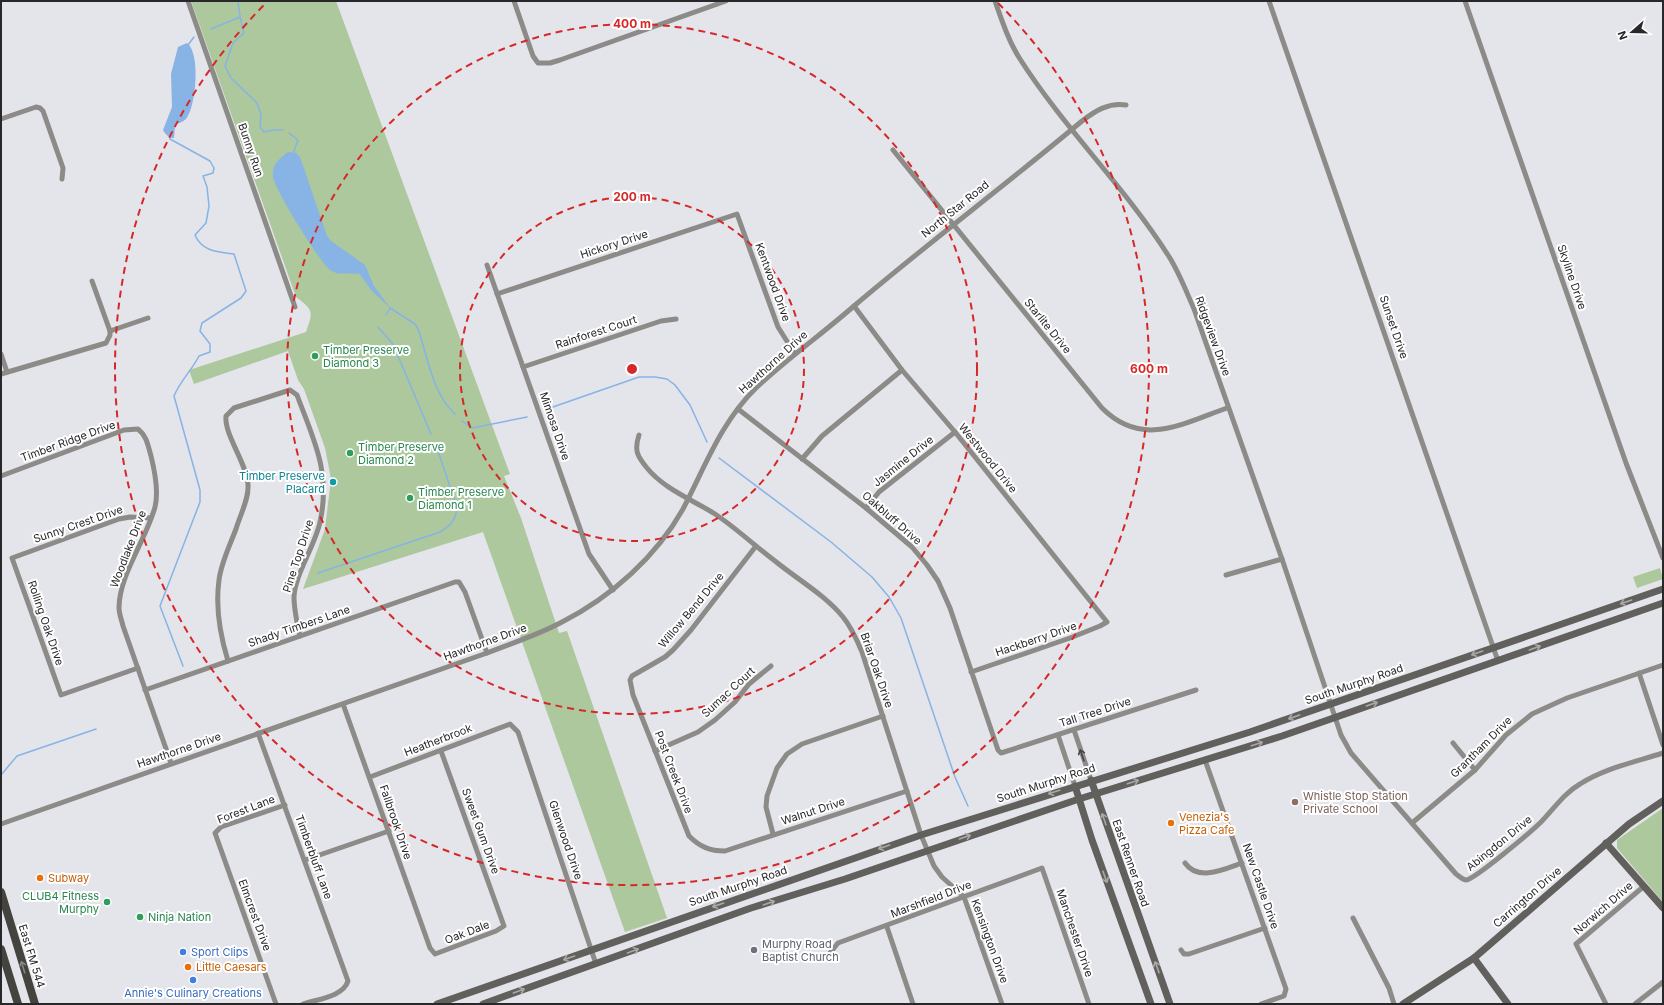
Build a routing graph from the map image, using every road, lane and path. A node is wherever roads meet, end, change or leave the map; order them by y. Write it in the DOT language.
graph roads {
  1 [pos="188,1"];
  2 [pos="514,1"];
  3 [pos="726,1"];
  4 [pos="995,1"];
  5 [pos="1269,1"];
  6 [pos="1465,1"];
  7 [pos="1126,105"];
  8 [pos="1,120"];
  9 [pos="1071,130"];
  10 [pos="893,150"];
  11 [pos="62,179"];
  12 [pos="737,214"];
  13 [pos="953,224"];
  14 [pos="487,265"];
  15 [pos="92,281"];
  16 [pos="497,294"];
  17 [pos="854,306"];
  18 [pos="295,307"];
  19 [pos="148,318"];
  20 [pos="676,319"];
  21 [pos="110,331"];
  22 [pos="1,354"];
  23 [pos="795,354"];
  24 [pos="523,367"];
  25 [pos="902,370"];
  26 [pos="7,372"];
  27 [pos="1,374"];
  28 [pos="1228,408"];
  29 [pos="738,409"];
  30 [pos="141,432"];
  31 [pos="955,432"];
  32 [pos="639,435"];
  33 [pos="802,459"];
  34 [pos="1,476"];
  35 [pos="688,499"];
  36 [pos="866,508"];
  37 [pos="151,518"];
  38 [pos="756,546"];
  39 [pos="12,558"];
  40 [pos="1663,558"];
  41 [pos="1282,559"];
  42 [pos="1226,576"];
  43 [pos="1663,589"];
  44 [pos="613,590"];
  45 [pos="1663,603"];
  46 [pos="1107,622"];
  47 [pos="300,636"];
  48 [pos="1493,647"];
  49 [pos="487,653"];
  50 [pos="228,661"];
  51 [pos="1498,661"];
  52 [pos="1663,665"];
  53 [pos="771,666"];
  54 [pos="138,668"];
  55 [pos="971,672"];
  56 [pos="1639,673"];
  57 [pos="632,676"];
  58 [pos="145,690"];
  59 [pos="1196,690"];
  60 [pos="343,704"];
  61 [pos="1331,704"];
  62 [pos="883,716"];
  63 [pos="1335,717"];
  64 [pos="512,726"];
  65 [pos="1074,730"];
  66 [pos="258,733"];
  67 [pos="1058,734"];
  68 [pos="1453,743"];
  69 [pos="1663,745"];
  70 [pos="441,751"];
  71 [pos="655,751"];
  72 [pos="1001,753"];
  73 [pos="1663,753"];
  74 [pos="1205,760"];
  75 [pos="171,763"];
  76 [pos="1475,770"];
  77 [pos="370,777"];
  78 [pos="1091,780"];
  79 [pos="1075,786"];
  80 [pos="907,791"];
  81 [pos="1096,794"];
  82 [pos="1079,799"];
  83 [pos="1663,801"];
  84 [pos="285,805"];
  85 [pos="1412,823"];
  86 [pos="1,824"];
  87 [pos="389,831"];
  88 [pos="215,833"];
  89 [pos="773,834"];
  90 [pos="921,835"];
  91 [pos="1606,843"];
  92 [pos="928,849"];
  93 [pos="725,851"];
  94 [pos="305,860"];
  95 [pos="1242,862"];
  96 [pos="1185,863"];
  97 [pos="1042,868"];
  98 [pos="782,883"];
  99 [pos="1643,886"];
  100 [pos="1,892"];
  101 [pos="786,897"];
  102 [pos="964,897"];
  103 [pos="1663,908"];
  104 [pos="502,918"];
  105 [pos="1353,918"];
  106 [pos="887,926"];
  107 [pos="1265,928"];
  108 [pos="430,948"];
  109 [pos="1,949"];
  110 [pos="592,950"];
  111 [pos="1181,950"];
  112 [pos="830,953"];
  113 [pos="1474,958"];
  114 [pos="596,964"];
  115 [pos="1663,982"];
  116 [pos="18,1004"];
  117 [pos="35,1004"];
  118 [pos="276,1004"];
  119 [pos="303,1004"];
  120 [pos="438,1004"];
  121 [pos="483,1004"];
  122 [pos="913,1004"];
  123 [pos="1002,1004"];
  124 [pos="1089,1004"];
  125 [pos="1151,1004"];
  126 [pos="1170,1004"];
  127 [pos="1260,1004"];
  128 [pos="1394,1004"];
  129 [pos="1403,1004"];
  130 [pos="1508,1004"];
  131 [pos="1606,1004"];
  132 [pos="1635,1004"];
  1 -- 18 [label="street, Bunny Run"];
  2 -- 3 [label="street"];
  4 -- 9 [label="street, Ridgeview Drive"];
  5 -- 48 [label="street, Sunset Drive"];
  6 -- 40 [label="street, Skyline Drive"];
  7 -- 9 [label="street, North Star Road"];
  8 -- 11 [label="street"];
  9 -- 13 [label="street, North Star Road"];
  9 -- 28 [label="street, Ridgeview Drive"];
  10 -- 13 [label="street, Starlite Drive"];
  12 -- 16 [label="street, Hickory Drive"];
  12 -- 23 [label="street, Kentwood Drive"];
  13 -- 17 [label="street, North Star Road"];
  13 -- 28 [label="street, Starlite Drive"];
  14 -- 16 [label="street, Mimosa Drive"];
  15 -- 21 [label="street"];
  16 -- 24 [label="street, Mimosa Drive"];
  17 -- 23 [label="street, Hawthorne Drive"];
  17 -- 25 [label="street, Westwood Drive"];
  19 -- 21 [label="street"];
  20 -- 24 [label="street, Rainforest Court"];
  21 -- 26 [label="street"];
  22 -- 26 [label="street"];
  23 -- 29 [label="street, Hawthorne Drive"];
  24 -- 44 [label="street, Mimosa Drive"];
  25 -- 31 [label="street, Westwood Drive"];
  25 -- 33 [label="street"];
  26 -- 27 [label="street"];
  28 -- 41 [label="street, Ridgeview Drive"];
  29 -- 33 [label="street, Oakbluff Drive"];
  29 -- 35 [label="street, Hawthorne Drive"];
  30 -- 34 [label="street, Timber Ridge Drive"];
  30 -- 37 [label="street, Woodlake Drive"];
  31 -- 36 [label="street, Jasmine Drive"];
  31 -- 46 [label="street, Westwood Drive"];
  32 -- 35 [label="street, Briar Oak Drive"];
  33 -- 36 [label="street, Oakbluff Drive"];
  35 -- 38 [label="street, Briar Oak Drive"];
  35 -- 44 [label="street, Hawthorne Drive"];
  36 -- 55 [label="street, Oakbluff Drive"];
  37 -- 39 [label="street, Sunny Crest Drive"];
  37 -- 54 [label="street, Woodlake Drive"];
  38 -- 57 [label="street, Willow Bend Drive"];
  38 -- 62 [label="street, Briar Oak Drive"];
  39 -- 54 [label="street, Rolling Oak Drive"];
  41 -- 42 [label="street"];
  41 -- 61 [label="street, Ridgeview Drive"];
  43 -- 48 [label="main road, South Murphy Road, one-way"];
  44 -- 49 [label="street, Hawthorne Drive"];
  51 -- 45 [label="main road, one-way"];
  46 -- 55 [label="street, Hackberry Drive"];
  47 -- 49 [label="street, Shady Timbers Lane"];
  47 -- 50 [label="street, Shady Timbers Lane"];
  47 -- 50 [label="street, Pine Top Drive"];
  48 -- 51 [label="street, Sunset Drive"];
  48 -- 61 [label="main road, South Murphy Road, one-way"];
  49 -- 60 [label="street, Hawthorne Drive"];
  50 -- 58 [label="street, Shady Timbers Lane"];
  63 -- 51 [label="main road, one-way"];
  52 -- 56 [label="street, Grantham Drive"];
  53 -- 71 [label="street, Sumac Court"];
  54 -- 58 [label="street, Woodlake Drive"];
  55 -- 72 [label="street, Oakbluff Drive"];
  56 -- 69 [label="street"];
  56 -- 76 [label="street, Grantham Drive"];
  57 -- 71 [label="street, Post Creek Drive"];
  58 -- 75 [label="street, Woodlake Drive"];
  59 -- 65 [label="street, Tall Tree Drive"];
  60 -- 66 [label="street, Hawthorne Drive"];
  60 -- 77 [label="street, Fallbrook Drive"];
  61 -- 63 [label="street, Ridgeview Drive"];
  61 -- 78 [label="main road, South Murphy Road, one-way"];
  62 -- 80 [label="street, Briar Oak Drive"];
  62 -- 89 [label="street"];
  74 -- 63 [label="main road, one-way"];
  63 -- 85 [label="street, Abingdon Drive"];
  64 -- 70 [label="street, Heatherbrook"];
  64 -- 110 [label="street, Glenwood Drive"];
  65 -- 67 [label="street, Tall Tree Drive"];
  78 -- 65 [label="street, East Renner Road, one-way"];
  66 -- 75 [label="street, Hawthorne Drive"];
  66 -- 84 [label="street, Timberbluff Lane"];
  67 -- 72 [label="street, Tall Tree Drive"];
  67 -- 79 [label="street"];
  68 -- 76 [label="street"];
  70 -- 77 [label="street, Heatherbrook"];
  70 -- 104 [label="street, Sweet Gum Drive"];
  71 -- 93 [label="street, Post Creek Drive"];
  73 -- 85 [label="street, Abingdon Drive"];
  81 -- 74 [label="main road, one-way"];
  74 -- 95 [label="street, New Castle Drive"];
  75 -- 86 [label="street, Hawthorne Drive"];
  76 -- 85 [label="street, Grantham Drive"];
  77 -- 87 [label="street, Fallbrook Drive"];
  78 -- 79 [label="main road, South Murphy Road"];
  78 -- 81 [label="main road, East Renner Road"];
  79 -- 82 [label="main road"];
  79 -- 90 [label="main road, South Murphy Road, one-way"];
  80 -- 89 [label="street, Walnut Drive"];
  80 -- 90 [label="street, Briar Oak Drive"];
  81 -- 82 [label="main road"];
  126 -- 81 [label="main road, East Renner Road, one-way"];
  92 -- 82 [label="main road, one-way"];
  82 -- 125 [label="main road, one-way"];
  83 -- 91 [label="main road, Carrington Drive"];
  84 -- 88 [label="street, Forest Lane"];
  84 -- 94 [label="street, Timberbluff Lane"];
  87 -- 94 [label="street"];
  87 -- 108 [label="street, Fallbrook Drive"];
  88 -- 118 [label="street, Elmcrest Drive"];
  89 -- 93 [label="street, Walnut Drive"];
  90 -- 92 [label="street, Briar Oak Drive"];
  90 -- 98 [label="main road, South Murphy Road, one-way"];
  91 -- 99 [label="main road"];
  91 -- 113 [label="main road, Carrington Drive"];
  92 -- 101 [label="main road"];
  92 -- 102 [label="street, Kensington Drive"];
  94 -- 119 [label="street, Timberbluff Lane"];
  95 -- 96 [label="street"];
  95 -- 107 [label="street, New Castle Drive"];
  97 -- 102 [label="street, Marshfield Drive"];
  97 -- 124 [label="street, Manchester Drive"];
  98 -- 101 [label="main road"];
  98 -- 110 [label="main road, South Murphy Road, one-way"];
  99 -- 103 [label="main road"];
  99 -- 131 [label="street, Norwich Drive"];
  117 -- 100 [label="main road, East FM 544, one-way"];
  114 -- 101 [label="main road, one-way"];
  102 -- 106 [label="street, Marshfield Drive"];
  102 -- 123 [label="street, Kensington Drive"];
  104 -- 108 [label="street, Oak Dale"];
  105 -- 128 [label="street"];
  106 -- 112 [label="street, Marshfield Drive"];
  106 -- 122 [label="street"];
  107 -- 111 [label="street"];
  107 -- 127 [label="street, New Castle Drive"];
  109 -- 116 [label="main road"];
  110 -- 114 [label="street, Glenwood Drive"];
  110 -- 120 [label="main road, South Murphy Road, one-way"];
  113 -- 129 [label="main road, Carrington Drive"];
  113 -- 130 [label="main road"];
  121 -- 114 [label="main road, one-way"];
  115 -- 132 [label="street"];
}
